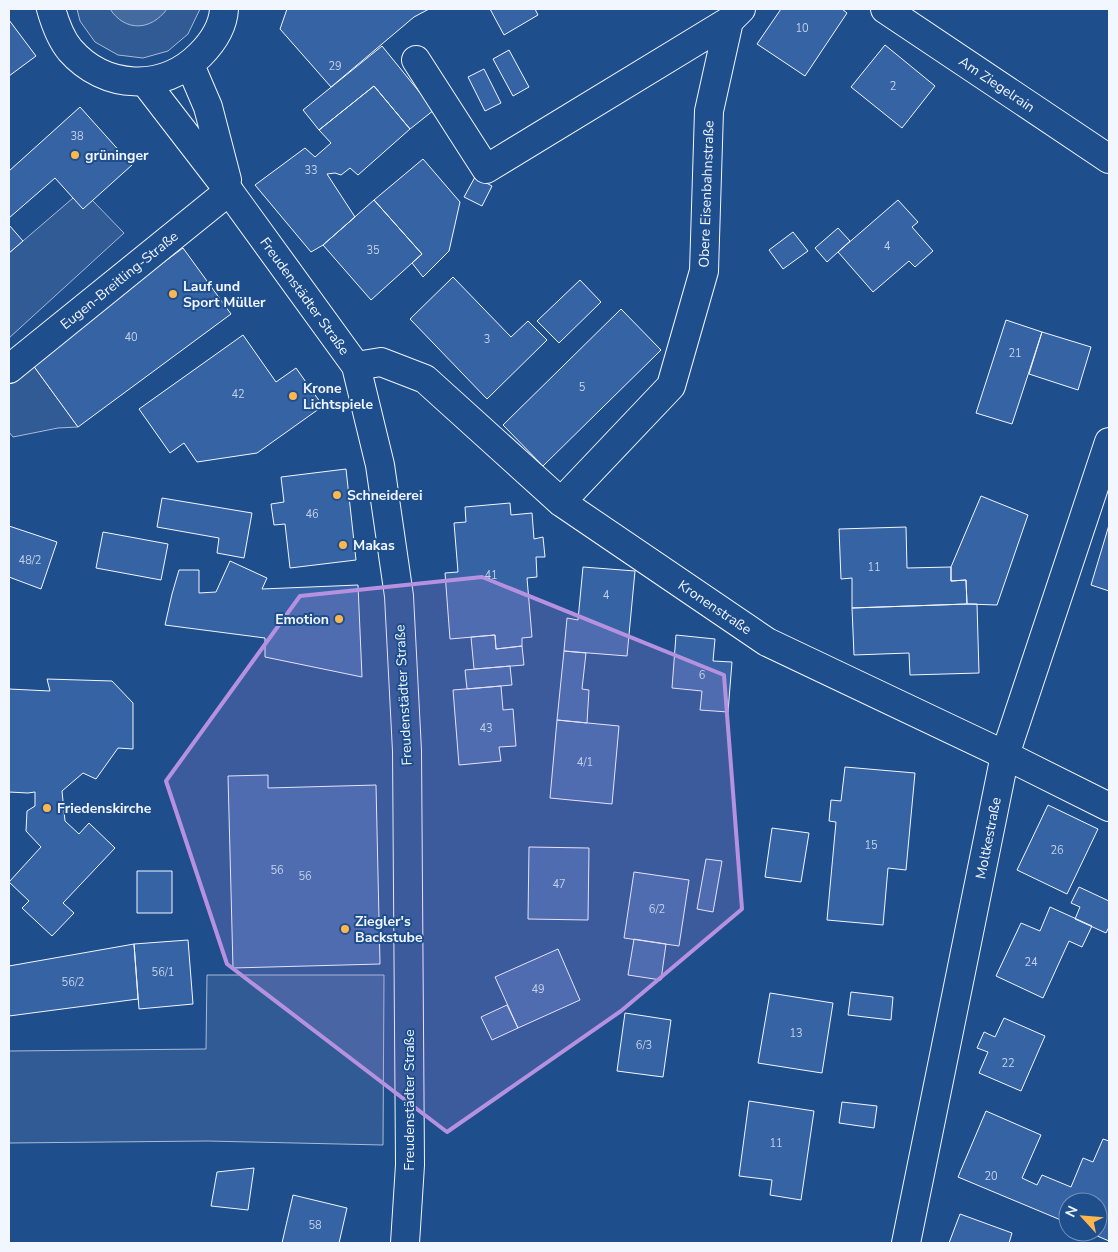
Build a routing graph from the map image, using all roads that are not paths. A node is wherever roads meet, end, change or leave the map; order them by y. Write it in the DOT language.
graph roads {
  1 [pos="51,9"];
  2 [pos="224,9"];
  3 [pos="885,9"];
  4 [pos="735,15"];
  5 [pos="416,60"];
  6 [pos="190,65"];
  7 [pos="145,82"];
  8 [pos="1109,159"];
  9 [pos="230,191"];
  10 [pos="356,366"];
  11 [pos="9,370"];
  12 [pos="1109,442"];
  13 [pos="561,502"];
  14 [pos="1005,755"];
  15 [pos="1109,807"];
  16 [pos="405,1243"];
  17 [pos="906,1243"];
  1 -- 7 [label="street"];
  2 -- 6 [label="street"];
  3 -- 8 [label="street, Am Ziegelrain"];
  4 -- 5 [label="street, Obere Eisenbahnstraße"];
  4 -- 13 [label="street, Obere Eisenbahnstraße"];
  6 -- 7 [label="street"];
  6 -- 9 [label="street, Freudenstädter Straße"];
  7 -- 9 [label="street, Freudenstädter Straße"];
  9 -- 10 [label="street, Freudenstädter Straße"];
  9 -- 11 [label="street, Eugen-Breitling-Straße"];
  10 -- 13 [label="street, Kronenstraße"];
  10 -- 16 [label="street, Freudenstädter Straße"];
  12 -- 14 [label="street, Moltkestraße"];
  13 -- 14 [label="street, Kronenstraße"];
  14 -- 15 [label="street, Kronenstraße"];
  14 -- 17 [label="street, Moltkestraße"];
}
